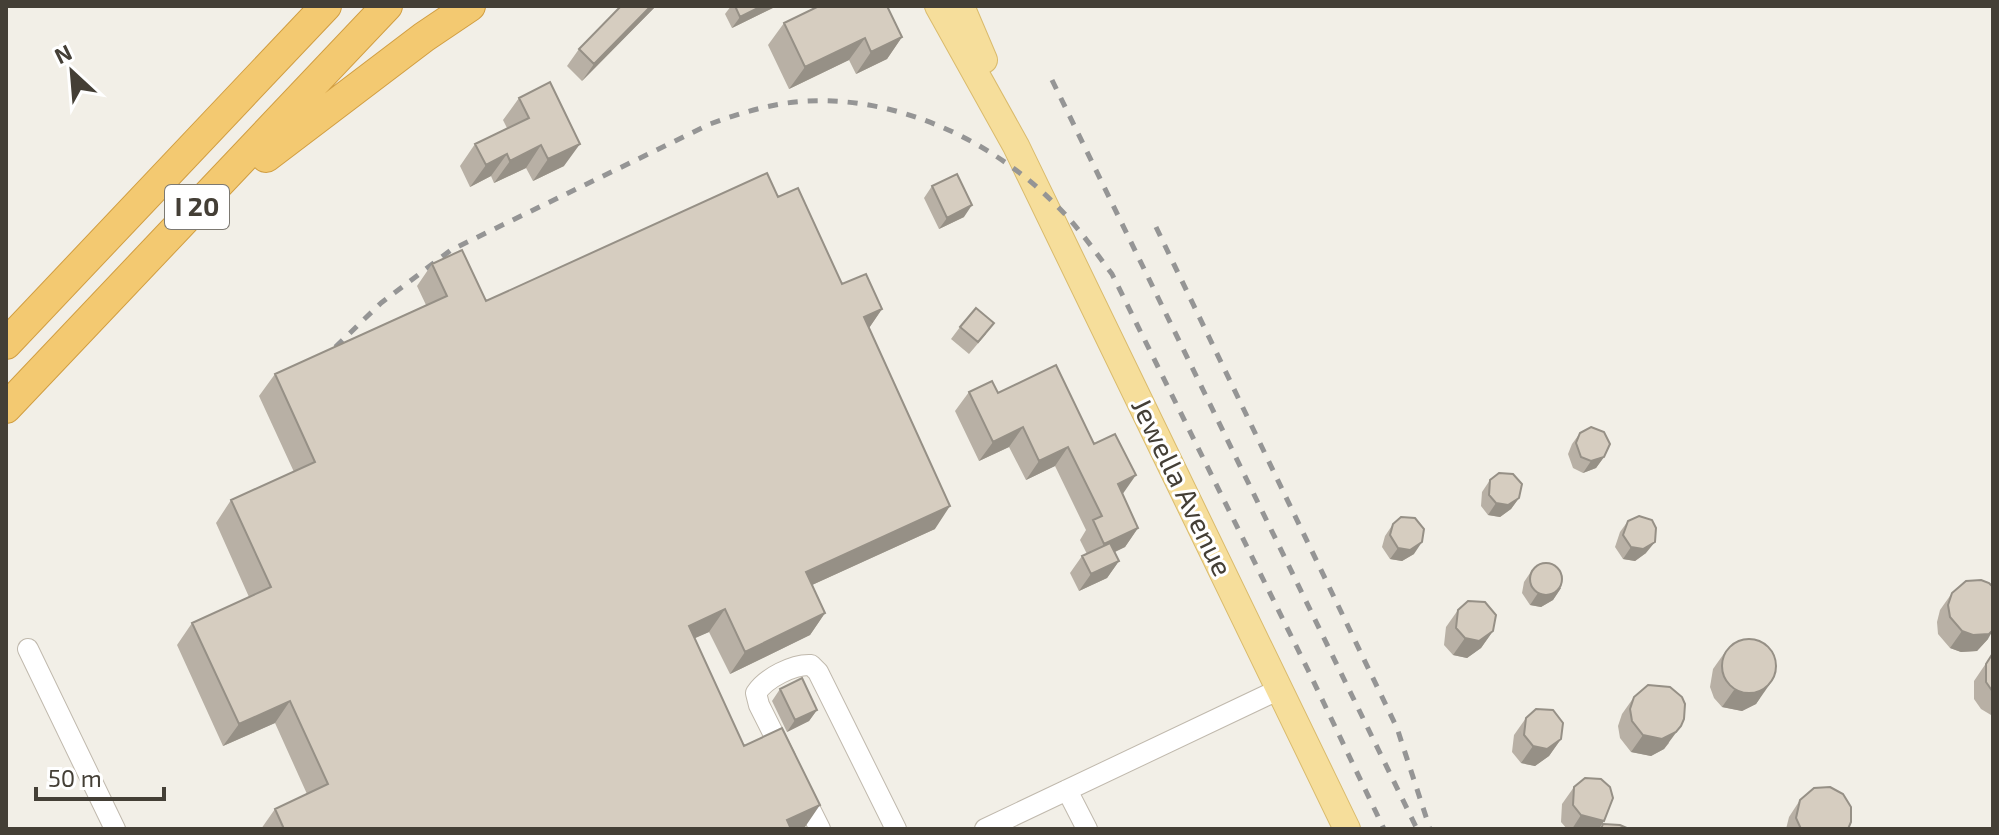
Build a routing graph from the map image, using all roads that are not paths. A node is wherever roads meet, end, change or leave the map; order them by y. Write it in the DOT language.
graph roads {
  1 [pos="305,6"];
  2 [pos="326,6"];
  3 [pos="387,6"];
  4 [pos="470,6"];
  5 [pos="938,6"];
  6 [pos="961,6"];
  7 [pos="249,87"];
  8 [pos="1016,146"];
  9 [pos="179,225"];
  10 [pos="6,344"];
  11 [pos="6,408"];
  12 [pos="28,649"];
  13 [pos="1280,689"];
  14 [pos="1067,790"];
  15 [pos="115,829"];
  16 [pos="820,829"];
  17 [pos="896,829"];
  18 [pos="985,829"];
  19 [pos="1087,829"];
  20 [pos="1347,829"];
  1 -- 7 [label="highway"];
  2 -- 7 [label="highway, I 20"];
  3 -- 9 [label="highway, I 20"];
  4 -- 9 [label="highway"];
  5 -- 8 [label="main road, Jewella Avenue"];
  6 -- 8 [label="main road, Jewella Avenue"];
  7 -- 10 [label="highway, I 20"];
  8 -- 13 [label="main road, Jewella Avenue"];
  9 -- 11 [label="highway, I 20"];
  12 -- 15 [label="street"];
  13 -- 14 [label="street"];
  13 -- 20 [label="main road, Jewella Avenue"];
  14 -- 18 [label="street"];
  14 -- 19 [label="street"];
  16 -- 17 [label="street"];
}
